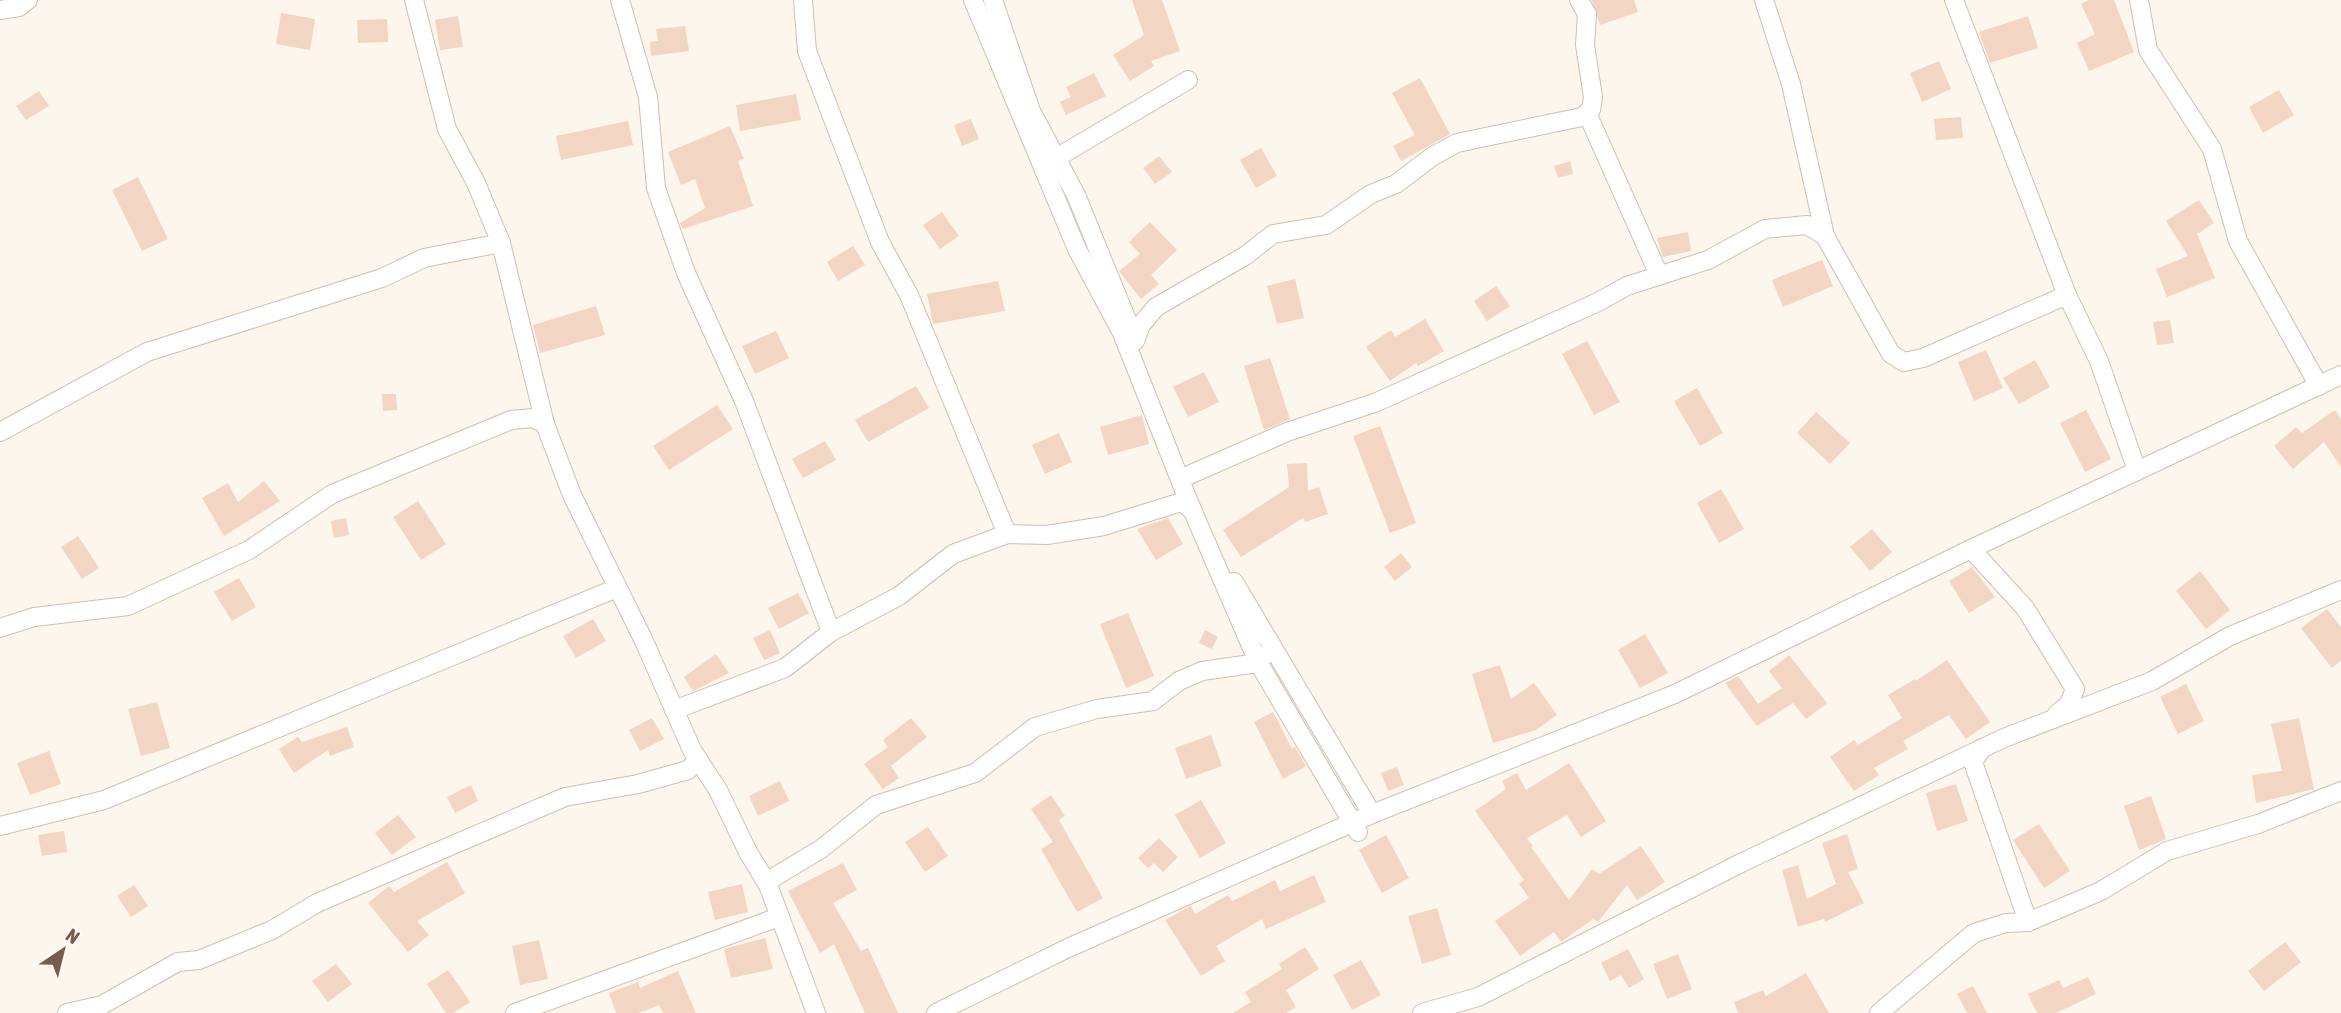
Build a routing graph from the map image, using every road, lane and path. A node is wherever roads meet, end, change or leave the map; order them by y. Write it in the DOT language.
graph roads {
  1 [pos="28,0"];
  2 [pos="414,0"];
  3 [pos="620,0"];
  4 [pos="803,0"];
  5 [pos="973,0"];
  6 [pos="993,0"];
  7 [pos="1579,0"];
  8 [pos="1764,0"];
  9 [pos="1954,0"];
  10 [pos="2139,0"];
  11 [pos="0,10"];
  12 [pos="1188,80"];
  13 [pos="1587,113"];
  14 [pos="1042,167"];
  15 [pos="1825,236"];
  16 [pos="501,243"];
  17 [pos="1658,275"];
  18 [pos="2067,295"];
  19 [pos="1135,341"];
  20 [pos="2341,375"];
  21 [pos="2319,386"];
  22 [pos="545,424"];
  23 [pos="0,432"];
  24 [pos="2137,471"];
  25 [pos="1189,475"];
  26 [pos="1191,507"];
  27 [pos="1007,534"];
  28 [pos="1971,549"];
  29 [pos="617,588"];
  30 [pos="2341,590"];
  31 [pos="0,628"];
  32 [pos="831,632"];
  33 [pos="1274,650"];
  34 [pos="2075,689"];
  35 [pos="2100,701"];
  36 [pos="674,710"];
  37 [pos="2049,720"];
  38 [pos="1982,748"];
  39 [pos="698,760"];
  40 [pos="2341,791"];
  41 [pos="1371,814"];
  42 [pos="0,826"];
  43 [pos="1358,832"];
  44 [pos="766,882"];
  45 [pos="779,917"];
  46 [pos="2028,922"];
  47 [pos="66,1013"];
  48 [pos="515,1013"];
  49 [pos="816,1013"];
  50 [pos="936,1013"];
  51 [pos="1422,1013"];
  52 [pos="1879,1013"];
  1 -- 11 [label="street"];
  2 -- 16 [label="street"];
  3 -- 32 [label="street"];
  4 -- 27 [label="street"];
  5 -- 14 [label="street"];
  6 -- 19 [label="street"];
  7 -- 13 [label="street"];
  8 -- 15 [label="street"];
  9 -- 18 [label="street"];
  10 -- 21 [label="street"];
  12 -- 14 [label="street"];
  13 -- 17 [label="street"];
  13 -- 19 [label="street"];
  14 -- 26 [label="street"];
  15 -- 17 [label="street"];
  15 -- 18 [label="street"];
  16 -- 22 [label="street"];
  16 -- 23 [label="street"];
  17 -- 25 [label="street"];
  18 -- 24 [label="street"];
  19 -- 25 [label="street"];
  20 -- 21 [label="street"];
  21 -- 24 [label="street"];
  22 -- 29 [label="street"];
  22 -- 31 [label="street"];
  24 -- 28 [label="street"];
  25 -- 26 [label="street"];
  26 -- 27 [label="street"];
  26 -- 33 [label="street"];
  26 -- 43 [label="street"];
  27 -- 32 [label="street"];
  28 -- 34 [label="street"];
  28 -- 41 [label="street"];
  29 -- 36 [label="street"];
  29 -- 42 [label="street"];
  30 -- 35 [label="street"];
  32 -- 36 [label="street"];
  33 -- 41 [label="street"];
  33 -- 44 [label="street"];
  34 -- 35 [label="street"];
  34 -- 37 [label="street"];
  35 -- 37 [label="street"];
  36 -- 39 [label="street"];
  37 -- 38 [label="street"];
  38 -- 46 [label="street"];
  38 -- 51 [label="street"];
  39 -- 44 [label="street"];
  39 -- 47 [label="street"];
  40 -- 46 [label="street"];
  41 -- 50 [label="street"];
  44 -- 45 [label="street"];
  45 -- 48 [label="street"];
  45 -- 49 [label="street"];
  46 -- 52 [label="street"];
}
